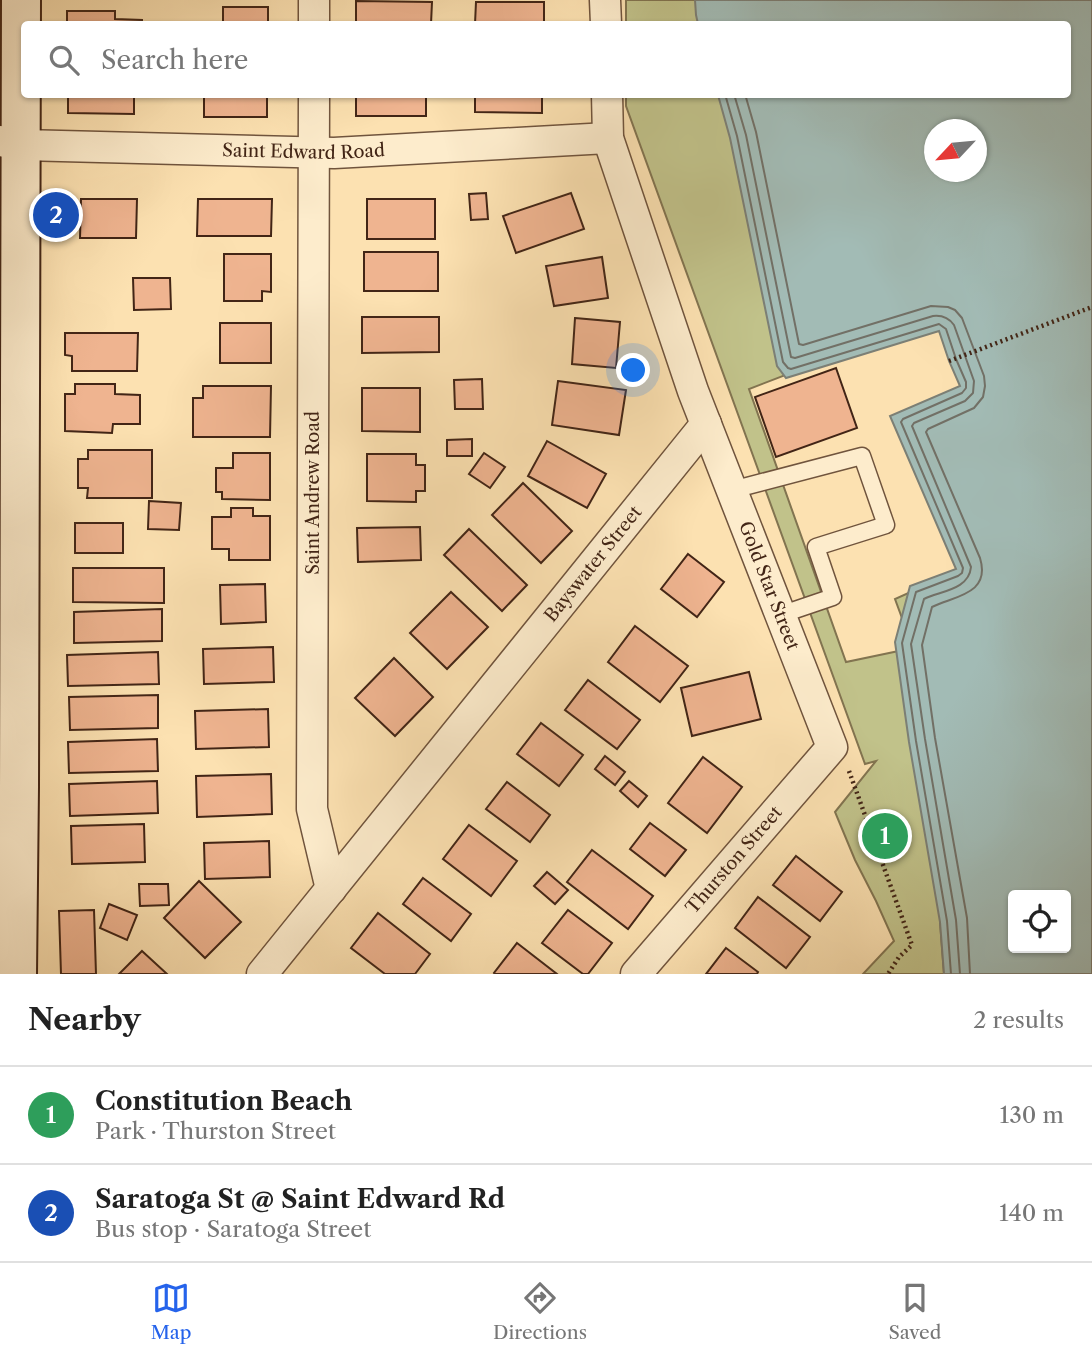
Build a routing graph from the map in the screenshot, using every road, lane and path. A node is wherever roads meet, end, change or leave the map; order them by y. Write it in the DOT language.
graph roads {
  1 [pos="21,0"];
  2 [pos="314,0"];
  3 [pos="605,0"];
  4 [pos="314,21"];
  5 [pos="606,21"];
  6 [pos="314,98"];
  7 [pos="607,98"];
  8 [pos="608,138"];
  9 [pos="11,143"];
  10 [pos="314,153"];
  11 [pos="1092,307"];
  12 [pos="949,361"];
  13 [pos="706,424"];
  14 [pos="732,490"];
  15 [pos="780,615"];
  16 [pos="839,757"];
  17 [pos="331,889"];
  18 [pos="17,974"];
  19 [pos="262,974"];
  20 [pos="636,974"];
  21 [pos="888,974"];
  1 -- 9 [label="main road"];
  2 -- 4 [label="street"];
  3 -- 5 [label="street"];
  6 -- 10 [label="street, Saint Andrew Road"];
  7 -- 8 [label="street"];
  8 -- 10 [label="street, Saint Edward Road"];
  8 -- 13 [label="street"];
  9 -- 10 [label="street, Saint Edward Road"];
  9 -- 18 [label="main road"];
  10 -- 17 [label="street, Saint Andrew Road"];
  11 -- 12 [label="path"];
  13 -- 14 [label="street, Gold Star Street"];
  13 -- 17 [label="street, Bayswater Street"];
  14 -- 15 [label="street, Gold Star Street"];
  14 -- 15 [label="lane"];
  15 -- 16 [label="street, Gold Star Street"];
  16 -- 20 [label="street, Thurston Street"];
  16 -- 21 [label="path"];
  17 -- 19 [label="street, Bayswater Street"];
}
